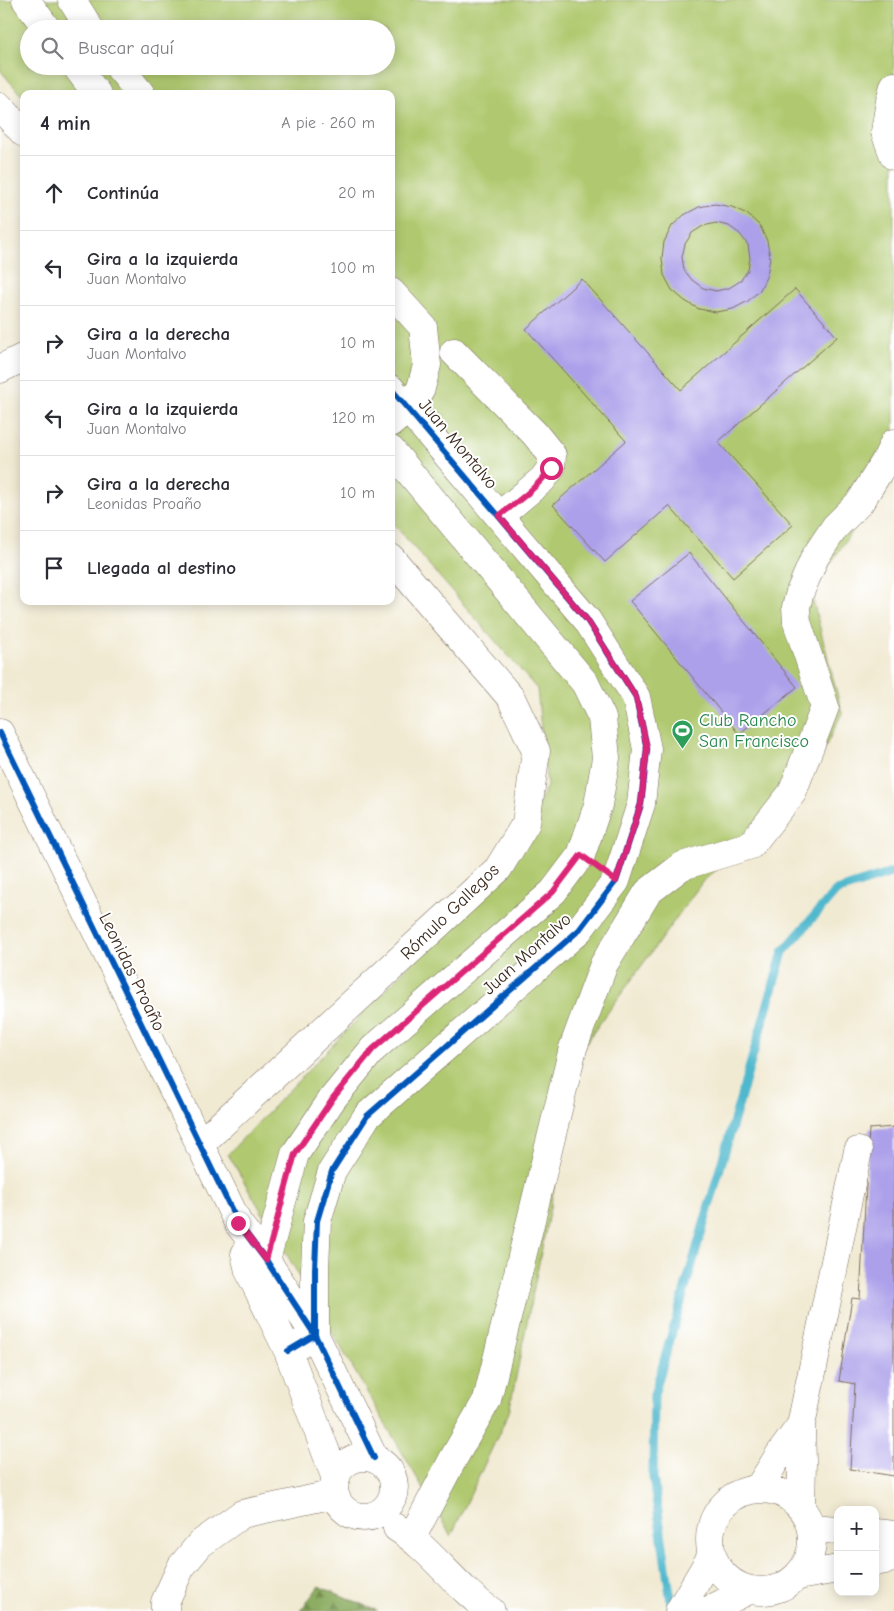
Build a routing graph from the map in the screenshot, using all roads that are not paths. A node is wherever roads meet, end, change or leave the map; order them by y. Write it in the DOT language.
graph roads {
  1 [pos="26,0"];
  2 [pos="72,0"];
  3 [pos="41,20"];
  4 [pos="84,20"];
  5 [pos="82,75"];
  6 [pos="894,86"];
  7 [pos="93,90"];
  8 [pos="0,107"];
  9 [pos="20,129"];
  10 [pos="894,156"];
  11 [pos="395,296"];
  12 [pos="454,352"];
  13 [pos="20,359"];
  14 [pos="0,369"];
  15 [pos="397,407"];
  16 [pos="894,443"];
  17 [pos="395,455"];
  18 [pos="499,516"];
  19 [pos="395,563"];
  20 [pos="0,733"];
  21 [pos="581,855"];
  22 [pos="616,881"];
  23 [pos="199,1145"];
  24 [pos="858,1151"];
  25 [pos="258,1265"];
  26 [pos="315,1335"];
  27 [pos="288,1351"];
  28 [pos="801,1426"];
  29 [pos="374,1458"];
  30 [pos="335,1487"];
  31 [pos="758,1489"];
  32 [pos="384,1506"];
  33 [pos="817,1522"];
  34 [pos="879,1533"];
  35 [pos="894,1535"];
  36 [pos="412,1537"];
  37 [pos="712,1555"];
  38 [pos="894,1558"];
  39 [pos="879,1561"];
  40 [pos="834,1570"];
  41 [pos="798,1576"];
  42 [pos="749,1590"];
  43 [pos="165,1611"];
  44 [pos="491,1611"];
  45 [pos="679,1611"];
  46 [pos="708,1611"];
  1 -- 3 [label="street"];
  2 -- 4 [label="street"];
  5 -- 7 [label="street"];
  6 -- 10 [label="street"];
  8 -- 9 [label="street"];
  11 -- 15 [label="street"];
  12 -- 18 [label="street"];
  13 -- 14 [label="street"];
  15 -- 18 [label="street, Juan Montalvo"];
  16 -- 36 [label="street"];
  17 -- 21 [label="street, Juan Montalvo"];
  18 -- 22 [label="street, Juan Montalvo"];
  19 -- 23 [label="street, Rómulo Gallegos"];
  20 -- 23 [label="street, Leonidas Proaño"];
  21 -- 22 [label="street"];
  21 -- 25 [label="street, Juan Montalvo"];
  22 -- 26 [label="street, Juan Montalvo"];
  23 -- 25 [label="street, Leonidas Proaño"];
  24 -- 28 [label="street"];
  25 -- 26 [label="street, Leonidas Proaño"];
  25 -- 27 [label="street, Leonidas Proaño"];
  26 -- 27 [label="street"];
  26 -- 29 [label="street, Leonidas Proaño"];
  27 -- 30 [label="street, Leonidas Proaño"];
  28 -- 31 [label="street"];
  28 -- 33 [label="street"];
  29 -- 30 [label="street"];
  29 -- 32 [label="street"];
  30 -- 32 [label="street"];
  30 -- 43 [label="street"];
  31 -- 33 [label="street"];
  31 -- 37 [label="street"];
  32 -- 36 [label="street"];
  33 -- 41 [label="street"];
  34 -- 35 [label="street"];
  36 -- 44 [label="street"];
  37 -- 42 [label="street"];
  37 -- 45 [label="street"];
  38 -- 39 [label="street"];
  40 -- 41 [label="street"];
  41 -- 42 [label="street"];
  42 -- 46 [label="street"];
}
